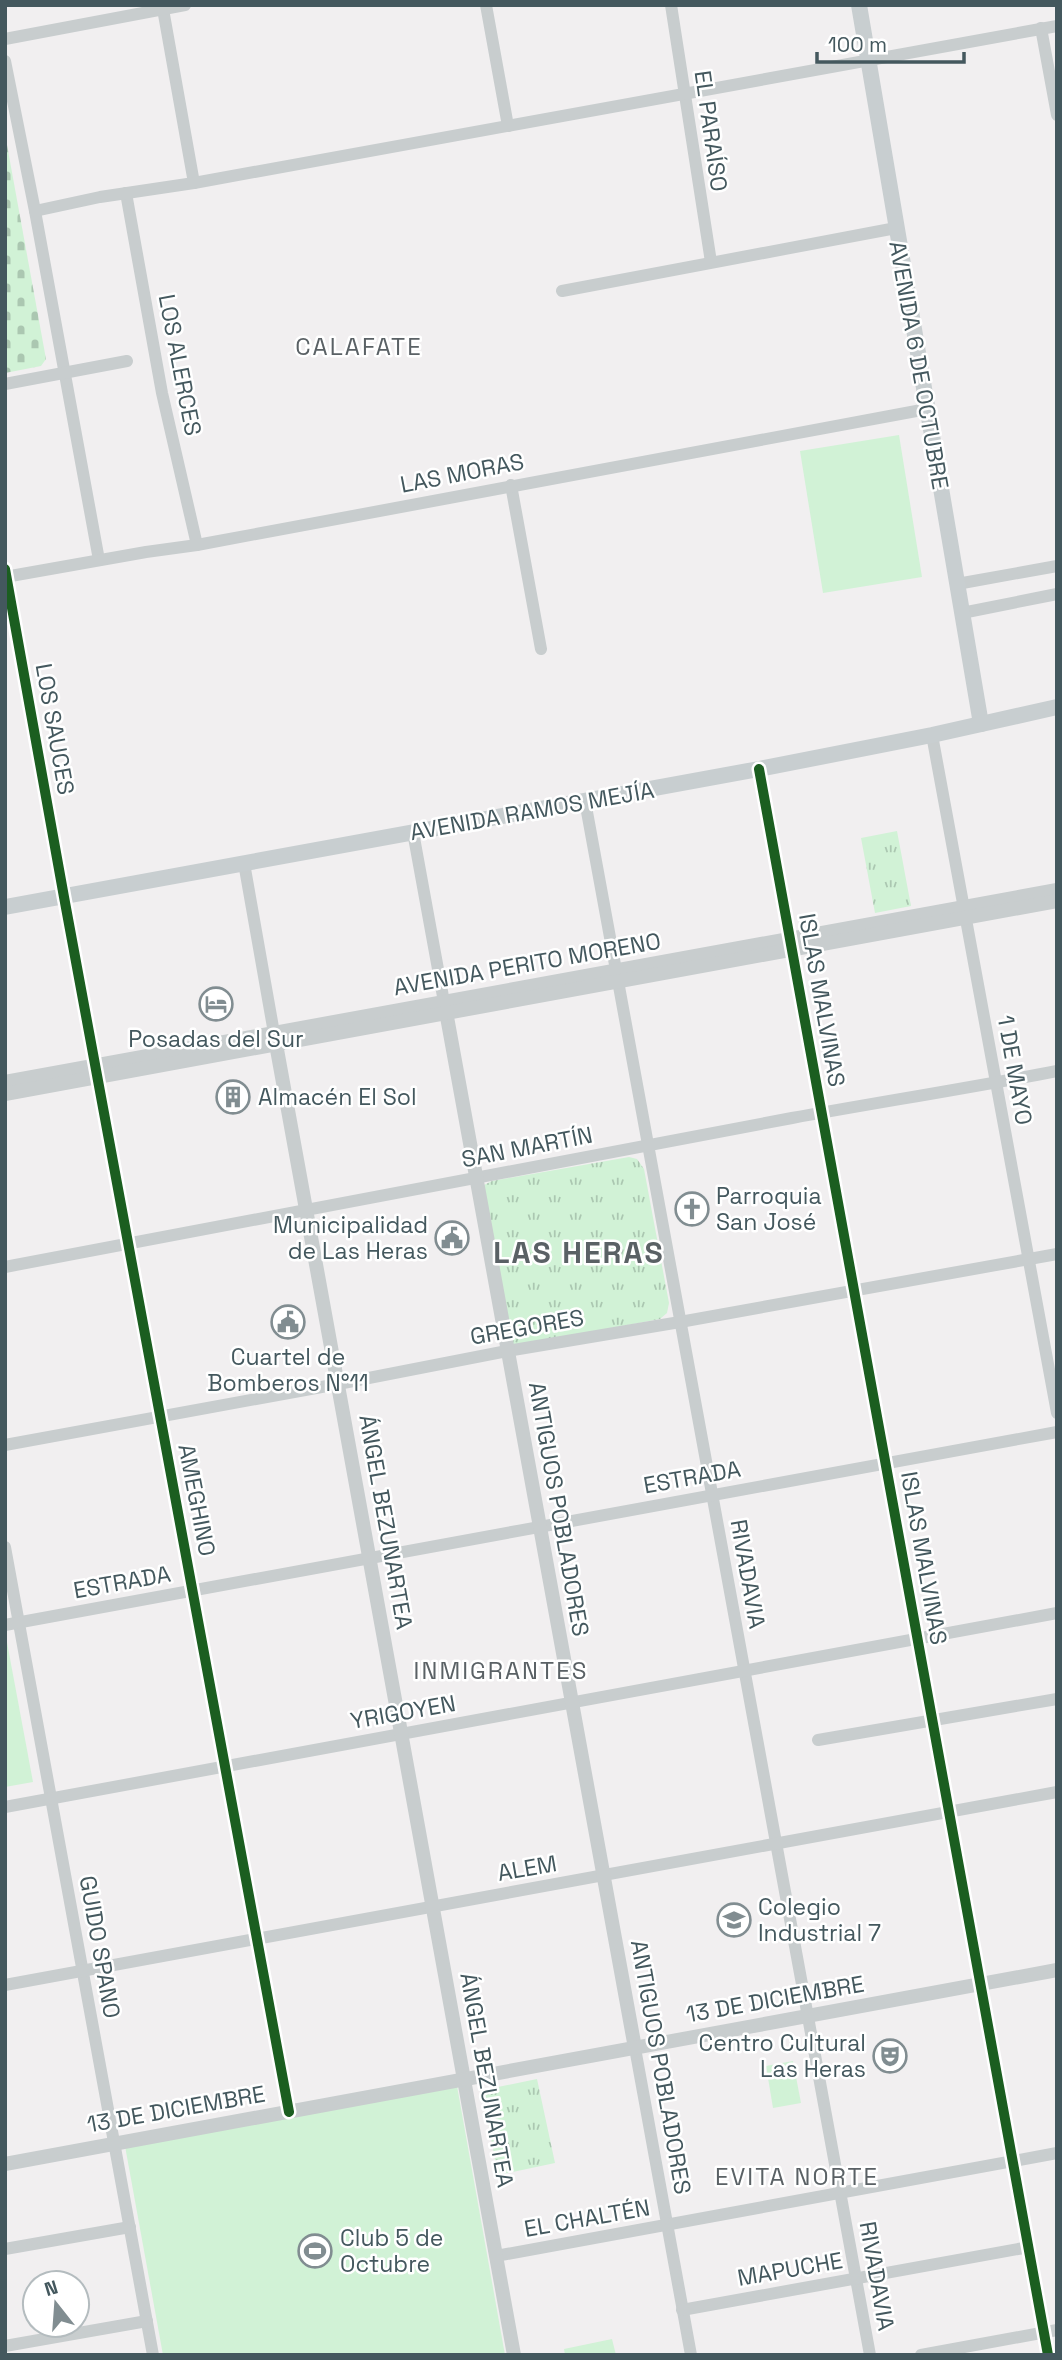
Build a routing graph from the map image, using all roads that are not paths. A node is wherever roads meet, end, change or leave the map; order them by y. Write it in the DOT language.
graph roads {
  1 [pos="185,5"];
  2 [pos="486,5"];
  3 [pos="671,5"];
  4 [pos="859,5"];
  5 [pos="163,9"];
  6 [pos="1057,26"];
  7 [pos="1041,29"];
  8 [pos="5,39"];
  9 [pos="868,60"];
  10 [pos="5,61"];
  11 [pos="685,92"];
  12 [pos="1057,115"];
  13 [pos="508,126"];
  14 [pos="194,183"];
  15 [pos="126,193"];
  16 [pos="36,211"];
  17 [pos="896,228"];
  18 [pos="711,262"];
  19 [pos="562,290"];
  20 [pos="127,361"];
  21 [pos="65,373"];
  22 [pos="5,383"];
  23 [pos="927,409"];
  24 [pos="511,485"];
  25 [pos="197,545"];
  26 [pos="99,560"];
  27 [pos="1057,566"];
  28 [pos="6,574"];
  29 [pos="957,584"];
  30 [pos="1057,594"];
  31 [pos="962,613"];
  32 [pos="541,649"];
  33 [pos="1057,707"];
  34 [pos="981,724"];
  35 [pos="932,735"];
  36 [pos="758,769"];
  37 [pos="585,801"];
  38 [pos="413,832"];
  39 [pos="244,863"];
  40 [pos="1057,890"];
  41 [pos="64,897"];
  42 [pos="1057,901"];
  43 [pos="5,908"];
  44 [pos="965,912"];
  45 [pos="791,944"];
  46 [pos="617,976"];
  47 [pos="445,1008"];
  48 [pos="275,1039"];
  49 [pos="1057,1071"];
  50 [pos="96,1072"];
  51 [pos="5,1082"];
  52 [pos="997,1083"];
  53 [pos="5,1094"];
  54 [pos="822,1113"];
  55 [pos="649,1145"];
  56 [pos="476,1177"];
  57 [pos="307,1212"];
  58 [pos="128,1244"];
  59 [pos="1057,1254"];
  60 [pos="1028,1259"];
  61 [pos="5,1267"];
  62 [pos="854,1290"];
  63 [pos="680,1322"];
  64 [pos="507,1351"];
  65 [pos="338,1384"];
  66 [pos="1057,1413"];
  67 [pos="160,1417"];
  68 [pos="1057,1432"];
  69 [pos="5,1445"];
  70 [pos="886,1463"];
  71 [pos="712,1495"];
  72 [pos="540,1527"];
  73 [pos="5,1547"];
  74 [pos="370,1558"];
  75 [pos="192,1591"];
  76 [pos="1057,1613"];
  77 [pos="19,1623"];
  78 [pos="5,1625"];
  79 [pos="918,1638"];
  80 [pos="744,1670"];
  81 [pos="1057,1699"];
  82 [pos="572,1702"];
  83 [pos="932,1720"];
  84 [pos="401,1734"];
  85 [pos="818,1741"];
  86 [pos="225,1766"];
  87 [pos="1057,1791"];
  88 [pos="51,1798"];
  89 [pos="5,1807"];
  90 [pos="949,1811"];
  91 [pos="776,1843"];
  92 [pos="603,1875"];
  93 [pos="433,1906"];
  94 [pos="257,1939"];
  95 [pos="1057,1969"];
  96 [pos="83,1971"];
  97 [pos="981,1984"];
  98 [pos="5,1985"];
  99 [pos="808,2016"];
  100 [pos="635,2048"];
  101 [pos="464,2079"];
  102 [pos="289,2112"];
  103 [pos="114,2144"];
  104 [pos="1057,2153"];
  105 [pos="1013,2161"];
  106 [pos="5,2164"];
  107 [pos="840,2193"];
  108 [pos="667,2225"];
  109 [pos="130,2227"];
  110 [pos="1029,2248"];
  111 [pos="5,2249"];
  112 [pos="496,2256"];
  113 [pos="856,2278"];
  114 [pos="682,2309"];
  115 [pos="147,2320"];
  116 [pos="1050,2331"];
  117 [pos="5,2346"];
  118 [pos="153,2355"];
  119 [pos="514,2355"];
  120 [pos="691,2355"];
  121 [pos="870,2355"];
  122 [pos="922,2355"];
  123 [pos="1048,2355"];
  1 -- 5 [label="street"];
  2 -- 13 [label="street"];
  3 -- 11 [label="street, EL PARAÍSO"];
  4 -- 9 [label="main road, AVENIDA 6 DE OCTUBRE"];
  5 -- 8 [label="street"];
  5 -- 14 [label="street"];
  6 -- 7 [label="street"];
  7 -- 9 [label="street"];
  7 -- 12 [label="street"];
  9 -- 11 [label="street"];
  9 -- 17 [label="main road, AVENIDA 6 DE OCTUBRE"];
  10 -- 16 [label="street"];
  11 -- 13 [label="street"];
  11 -- 18 [label="street, EL PARAÍSO"];
  13 -- 14 [label="street"];
  14 -- 15 [label="street"];
  15 -- 16 [label="street"];
  15 -- 25 [label="street, LOS ALERCES"];
  16 -- 21 [label="street"];
  17 -- 18 [label="street"];
  17 -- 23 [label="main road, AVENIDA 6 DE OCTUBRE"];
  18 -- 19 [label="street"];
  20 -- 21 [label="street"];
  21 -- 22 [label="street"];
  21 -- 26 [label="street"];
  23 -- 24 [label="street, LAS MORAS"];
  23 -- 29 [label="main road, AVENIDA 6 DE OCTUBRE"];
  24 -- 25 [label="street, LAS MORAS"];
  24 -- 32 [label="street"];
  25 -- 26 [label="street, LAS MORAS"];
  26 -- 28 [label="street, LAS MORAS"];
  27 -- 29 [label="street"];
  28 -- 41 [label="street, LOS SAUCES"];
  29 -- 31 [label="main road, AVENIDA 6 DE OCTUBRE"];
  30 -- 31 [label="street"];
  31 -- 34 [label="main road, AVENIDA 6 DE OCTUBRE"];
  33 -- 34 [label="main road, AVENIDA RAMOS MEJÍA"];
  34 -- 35 [label="main road, AVENIDA RAMOS MEJÍA"];
  35 -- 36 [label="main road, AVENIDA RAMOS MEJÍA"];
  35 -- 44 [label="street, 1 DE MAYO"];
  36 -- 37 [label="main road, AVENIDA RAMOS MEJÍA"];
  36 -- 45 [label="street, ISLAS MALVINAS"];
  37 -- 38 [label="main road, AVENIDA RAMOS MEJÍA"];
  37 -- 46 [label="street, RIVADAVIA"];
  38 -- 39 [label="main road, AVENIDA RAMOS MEJÍA"];
  38 -- 47 [label="street"];
  39 -- 41 [label="main road, AVENIDA RAMOS MEJÍA"];
  39 -- 48 [label="street, ÁNGEL BEZUNARTEA"];
  40 -- 44 [label="street, AVENIDA PERITO MORENO"];
  41 -- 43 [label="main road, AVENIDA RAMOS MEJÍA"];
  41 -- 50 [label="street, AMEGHINO"];
  42 -- 44 [label="street, AVENIDA PERITO MORENO"];
  44 -- 45 [label="street, AVENIDA PERITO MORENO"];
  44 -- 52 [label="street, 1 DE MAYO"];
  45 -- 46 [label="street, AVENIDA PERITO MORENO"];
  45 -- 54 [label="street, ISLAS MALVINAS"];
  46 -- 47 [label="street, AVENIDA PERITO MORENO"];
  46 -- 55 [label="street, RIVADAVIA"];
  47 -- 48 [label="street, AVENIDA PERITO MORENO"];
  47 -- 56 [label="street, ANTIGUOS POBLADORES"];
  48 -- 50 [label="street, AVENIDA PERITO MORENO"];
  48 -- 57 [label="street, ÁNGEL BEZUNARTEA"];
  49 -- 52 [label="street, SAN MARTÍN"];
  50 -- 51 [label="street, AVENIDA PERITO MORENO"];
  50 -- 53 [label="street, AVENIDA PERITO MORENO"];
  50 -- 58 [label="street, AMEGHINO"];
  52 -- 54 [label="street, SAN MARTÍN"];
  52 -- 60 [label="street, 1 DE MAYO"];
  54 -- 55 [label="street, SAN MARTÍN"];
  54 -- 62 [label="street, ISLAS MALVINAS"];
  55 -- 56 [label="street, SAN MARTÍN"];
  55 -- 63 [label="street, RIVADAVIA"];
  56 -- 57 [label="street, SAN MARTÍN"];
  56 -- 64 [label="street, ANTIGUOS POBLADORES"];
  57 -- 58 [label="street, SAN MARTÍN"];
  57 -- 65 [label="street, ÁNGEL BEZUNARTEA"];
  58 -- 61 [label="street, SAN MARTÍN"];
  58 -- 67 [label="street, AMEGHINO"];
  59 -- 60 [label="street, GREGORES"];
  60 -- 62 [label="street, GREGORES"];
  60 -- 66 [label="street, 1 DE MAYO"];
  62 -- 63 [label="street, GREGORES"];
  62 -- 70 [label="street, ISLAS MALVINAS"];
  63 -- 64 [label="street, GREGORES"];
  63 -- 71 [label="street, RIVADAVIA"];
  64 -- 65 [label="street, GREGORES"];
  64 -- 72 [label="street, ANTIGUOS POBLADORES"];
  65 -- 67 [label="street, GREGORES"];
  65 -- 74 [label="street, ÁNGEL BEZUNARTEA"];
  67 -- 69 [label="street, GREGORES"];
  67 -- 75 [label="street, AMEGHINO"];
  68 -- 70 [label="street, ESTRADA"];
  70 -- 71 [label="street, ESTRADA"];
  70 -- 79 [label="street, ISLAS MALVINAS"];
  71 -- 72 [label="street, ESTRADA"];
  71 -- 80 [label="street, RIVADAVIA"];
  72 -- 74 [label="street, ESTRADA"];
  72 -- 82 [label="street, ANTIGUOS POBLADORES"];
  73 -- 77 [label="street, GUIDO SPANO"];
  74 -- 75 [label="street, ESTRADA"];
  74 -- 84 [label="street, ÁNGEL BEZUNARTEA"];
  75 -- 77 [label="street, ESTRADA"];
  75 -- 86 [label="street, AMEGHINO"];
  76 -- 79 [label="street, YRIGOYEN"];
  77 -- 78 [label="street, ESTRADA"];
  77 -- 88 [label="street, GUIDO SPANO"];
  79 -- 80 [label="street, YRIGOYEN"];
  79 -- 83 [label="street, ISLAS MALVINAS"];
  80 -- 82 [label="street, YRIGOYEN"];
  80 -- 91 [label="street, RIVADAVIA"];
  81 -- 83 [label="street"];
  82 -- 84 [label="street, YRIGOYEN"];
  82 -- 92 [label="street, ANTIGUOS POBLADORES"];
  83 -- 85 [label="street"];
  83 -- 90 [label="street, ISLAS MALVINAS"];
  84 -- 86 [label="street, YRIGOYEN"];
  84 -- 93 [label="street, ÁNGEL BEZUNARTEA"];
  86 -- 88 [label="street, YRIGOYEN"];
  86 -- 94 [label="street, AMEGHINO"];
  87 -- 90 [label="street, ALEM"];
  88 -- 89 [label="street, YRIGOYEN"];
  88 -- 96 [label="street, GUIDO SPANO"];
  90 -- 91 [label="street, ALEM"];
  90 -- 97 [label="street, ISLAS MALVINAS"];
  91 -- 92 [label="street, ALEM"];
  91 -- 99 [label="street, RIVADAVIA"];
  92 -- 93 [label="street, ALEM"];
  92 -- 100 [label="street, ANTIGUOS POBLADORES"];
  93 -- 94 [label="street, ALEM"];
  93 -- 101 [label="street, ÁNGEL BEZUNARTEA"];
  94 -- 96 [label="street, ALEM"];
  94 -- 102 [label="street, AMEGHINO"];
  95 -- 97 [label="street, 13 DE DICIEMBRE"];
  96 -- 98 [label="street, ALEM"];
  96 -- 103 [label="street, GUIDO SPANO"];
  97 -- 99 [label="street, 13 DE DICIEMBRE"];
  97 -- 105 [label="street, ISLAS MALVINAS"];
  99 -- 100 [label="street, 13 DE DICIEMBRE"];
  99 -- 107 [label="street, RIVADAVIA"];
  100 -- 101 [label="street, 13 DE DICIEMBRE"];
  100 -- 108 [label="street, ANTIGUOS POBLADORES"];
  101 -- 102 [label="street, 13 DE DICIEMBRE"];
  101 -- 112 [label="street, ÁNGEL BEZUNARTEA"];
  102 -- 103 [label="street, 13 DE DICIEMBRE"];
  103 -- 106 [label="street, 13 DE DICIEMBRE"];
  103 -- 109 [label="street, GUIDO SPANO"];
  104 -- 105 [label="street, EL CHALTÉN"];
  105 -- 107 [label="street, EL CHALTÉN"];
  105 -- 110 [label="street, ISLAS MALVINAS"];
  107 -- 108 [label="street, EL CHALTÉN"];
  107 -- 113 [label="street, RIVADAVIA"];
  108 -- 112 [label="street, EL CHALTÉN"];
  108 -- 114 [label="street, ANTIGUOS POBLADORES"];
  109 -- 111 [label="street"];
  109 -- 115 [label="street, GUIDO SPANO"];
  110 -- 113 [label="street, MAPUCHE"];
  110 -- 116 [label="street, ISLAS MALVINAS"];
  112 -- 119 [label="street, ÁNGEL BEZUNARTEA"];
  113 -- 114 [label="street, MAPUCHE"];
  113 -- 121 [label="street, RIVADAVIA"];
  114 -- 120 [label="street, ANTIGUOS POBLADORES"];
  115 -- 117 [label="street"];
  115 -- 118 [label="street, GUIDO SPANO"];
  116 -- 122 [label="street"];
  116 -- 123 [label="street, ISLAS MALVINAS"];
}
